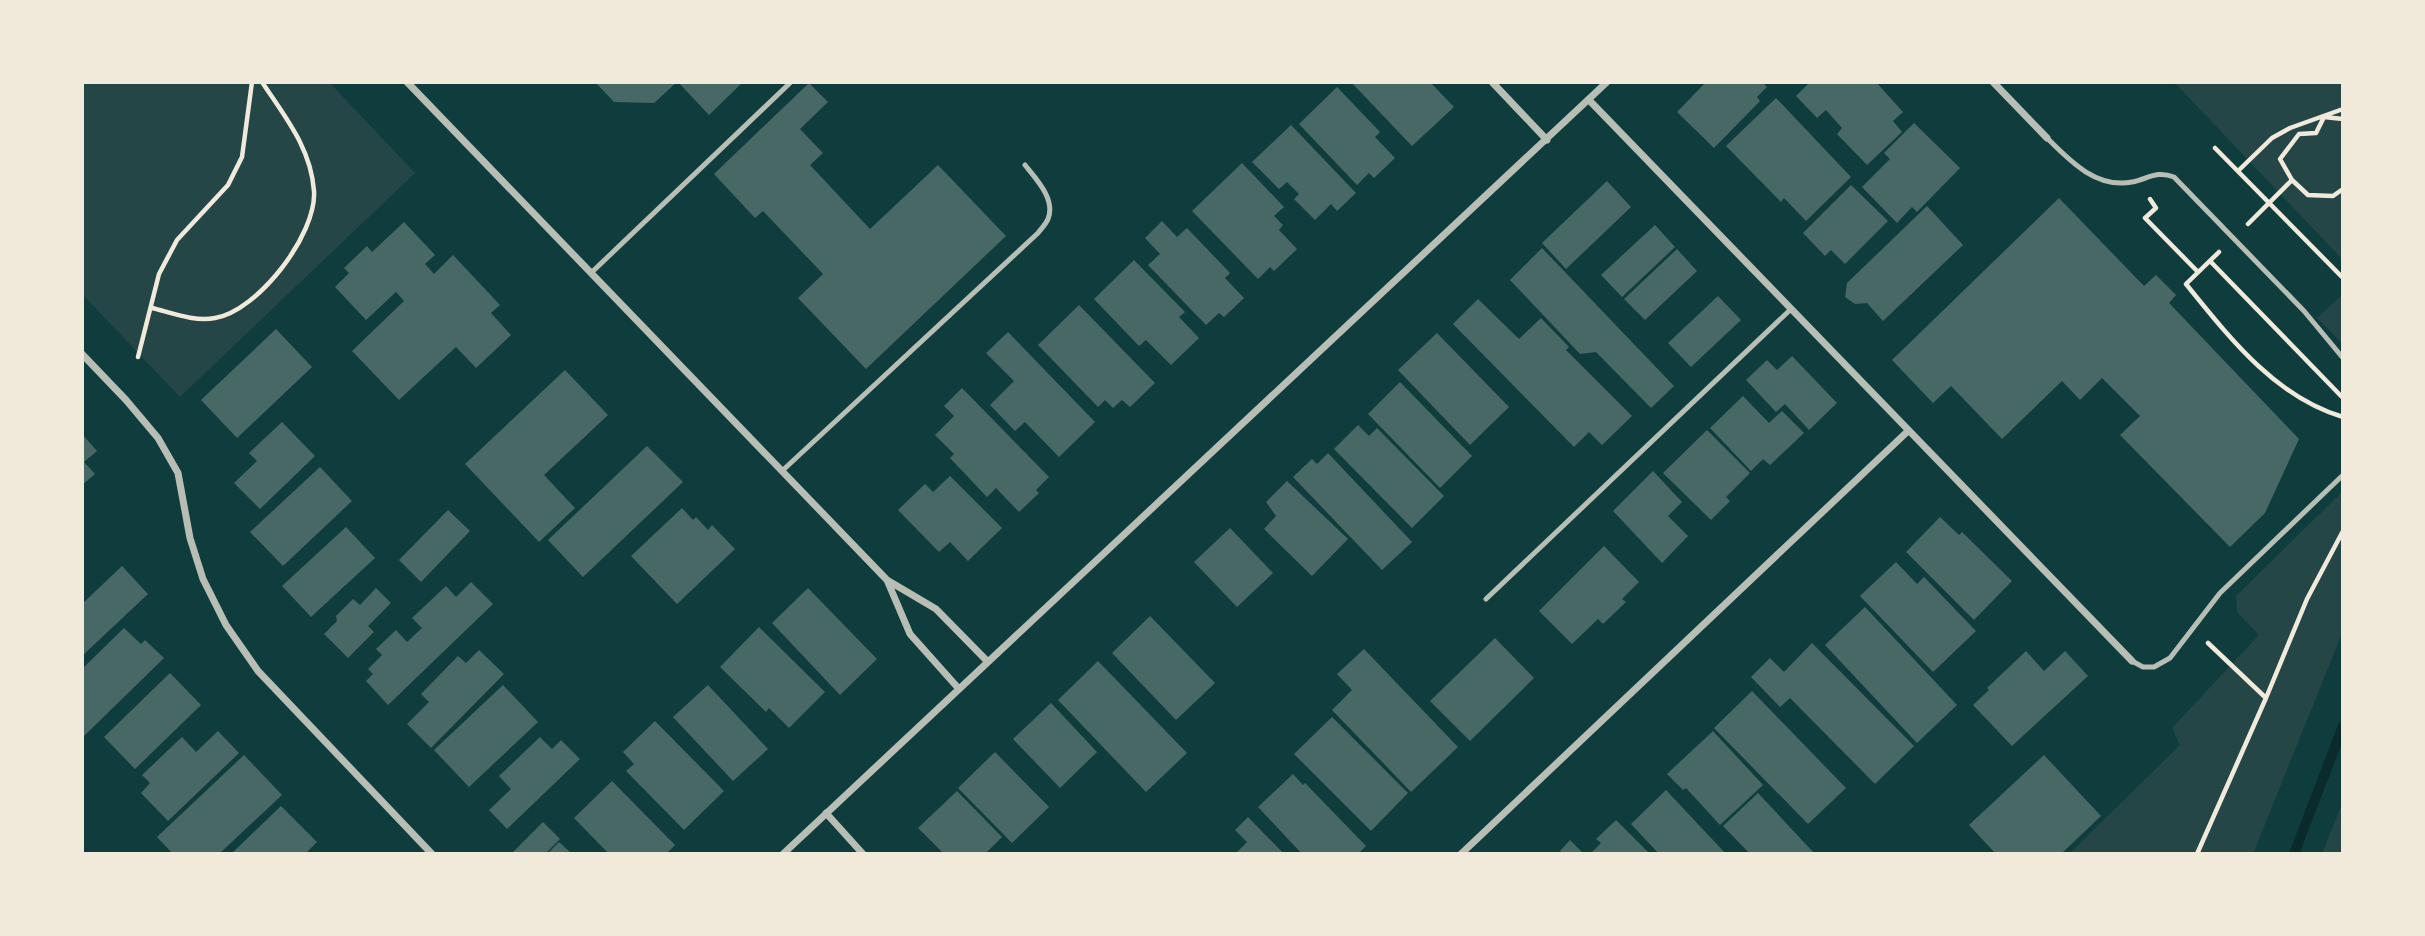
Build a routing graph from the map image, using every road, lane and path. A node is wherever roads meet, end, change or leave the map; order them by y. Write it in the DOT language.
graph roads {
  1 [pos="251,82"];
  2 [pos="262,82"];
  3 [pos="407,82"];
  4 [pos="791,82"];
  5 [pos="1492,82"];
  6 [pos="1608,82"];
  7 [pos="1993,82"];
  8 [pos="1589,100"];
  9 [pos="2343,109"];
  10 [pos="2343,119"];
  11 [pos="2047,138"];
  12 [pos="1547,139"];
  13 [pos="2216,148"];
  14 [pos="1024,165"];
  15 [pos="2238,172"];
  16 [pos="2292,180"];
  17 [pos="2343,189"];
  18 [pos="2150,198"];
  19 [pos="2269,203"];
  20 [pos="2242,229"];
  21 [pos="2224,247"];
  22 [pos="2210,261"];
  23 [pos="2198,272"];
  24 [pos="591,273"];
  25 [pos="2343,278"];
  26 [pos="152,308"];
  27 [pos="1791,309"];
  28 [pos="82,354"];
  29 [pos="138,357"];
  30 [pos="2343,358"];
  31 [pos="2343,398"];
  32 [pos="2343,417"];
  33 [pos="1908,431"];
  34 [pos="782,471"];
  35 [pos="2343,475"];
  36 [pos="2343,531"];
  37 [pos="887,580"];
  38 [pos="1486,599"];
  39 [pos="2193,629"];
  40 [pos="2133,661"];
  41 [pos="988,662"];
  42 [pos="960,689"];
  43 [pos="2266,698"];
  44 [pos="826,813"];
  45 [pos="432,854"];
  46 [pos="783,854"];
  47 [pos="863,854"];
  48 [pos="1461,854"];
  49 [pos="2197,854"];
  1 -- 26 [label="path"];
  2 -- 26 [label="path"];
  3 -- 24 [label="street"];
  4 -- 24 [label="lane"];
  5 -- 12 [label="street"];
  6 -- 8 [label="street"];
  7 -- 11 [label="street"];
  8 -- 12 [label="street"];
  8 -- 27 [label="street"];
  9 -- 15 [label="path"];
  10 -- 16 [label="path"];
  11 -- 30 [label="lane"];
  12 -- 41 [label="street"];
  13 -- 15 [label="path"];
  14 -- 34 [label="lane"];
  15 -- 19 [label="path"];
  16 -- 17 [label="path"];
  16 -- 19 [label="path"];
  18 -- 23 [label="path"];
  19 -- 20 [label="path"];
  19 -- 25 [label="path"];
  21 -- 22 [label="path"];
  22 -- 23 [label="path"];
  22 -- 31 [label="path"];
  23 -- 32 [label="path"];
  24 -- 34 [label="street"];
  26 -- 29 [label="path"];
  27 -- 33 [label="street"];
  27 -- 38 [label="lane"];
  28 -- 45 [label="street"];
  33 -- 40 [label="street"];
  33 -- 48 [label="street"];
  34 -- 37 [label="street"];
  35 -- 39 [label="lane"];
  36 -- 43 [label="path"];
  37 -- 41 [label="street"];
  37 -- 42 [label="street"];
  39 -- 40 [label="lane"];
  39 -- 43 [label="path"];
  41 -- 42 [label="street"];
  42 -- 44 [label="street"];
  43 -- 49 [label="path"];
  44 -- 46 [label="street"];
  44 -- 47 [label="street"];
}
